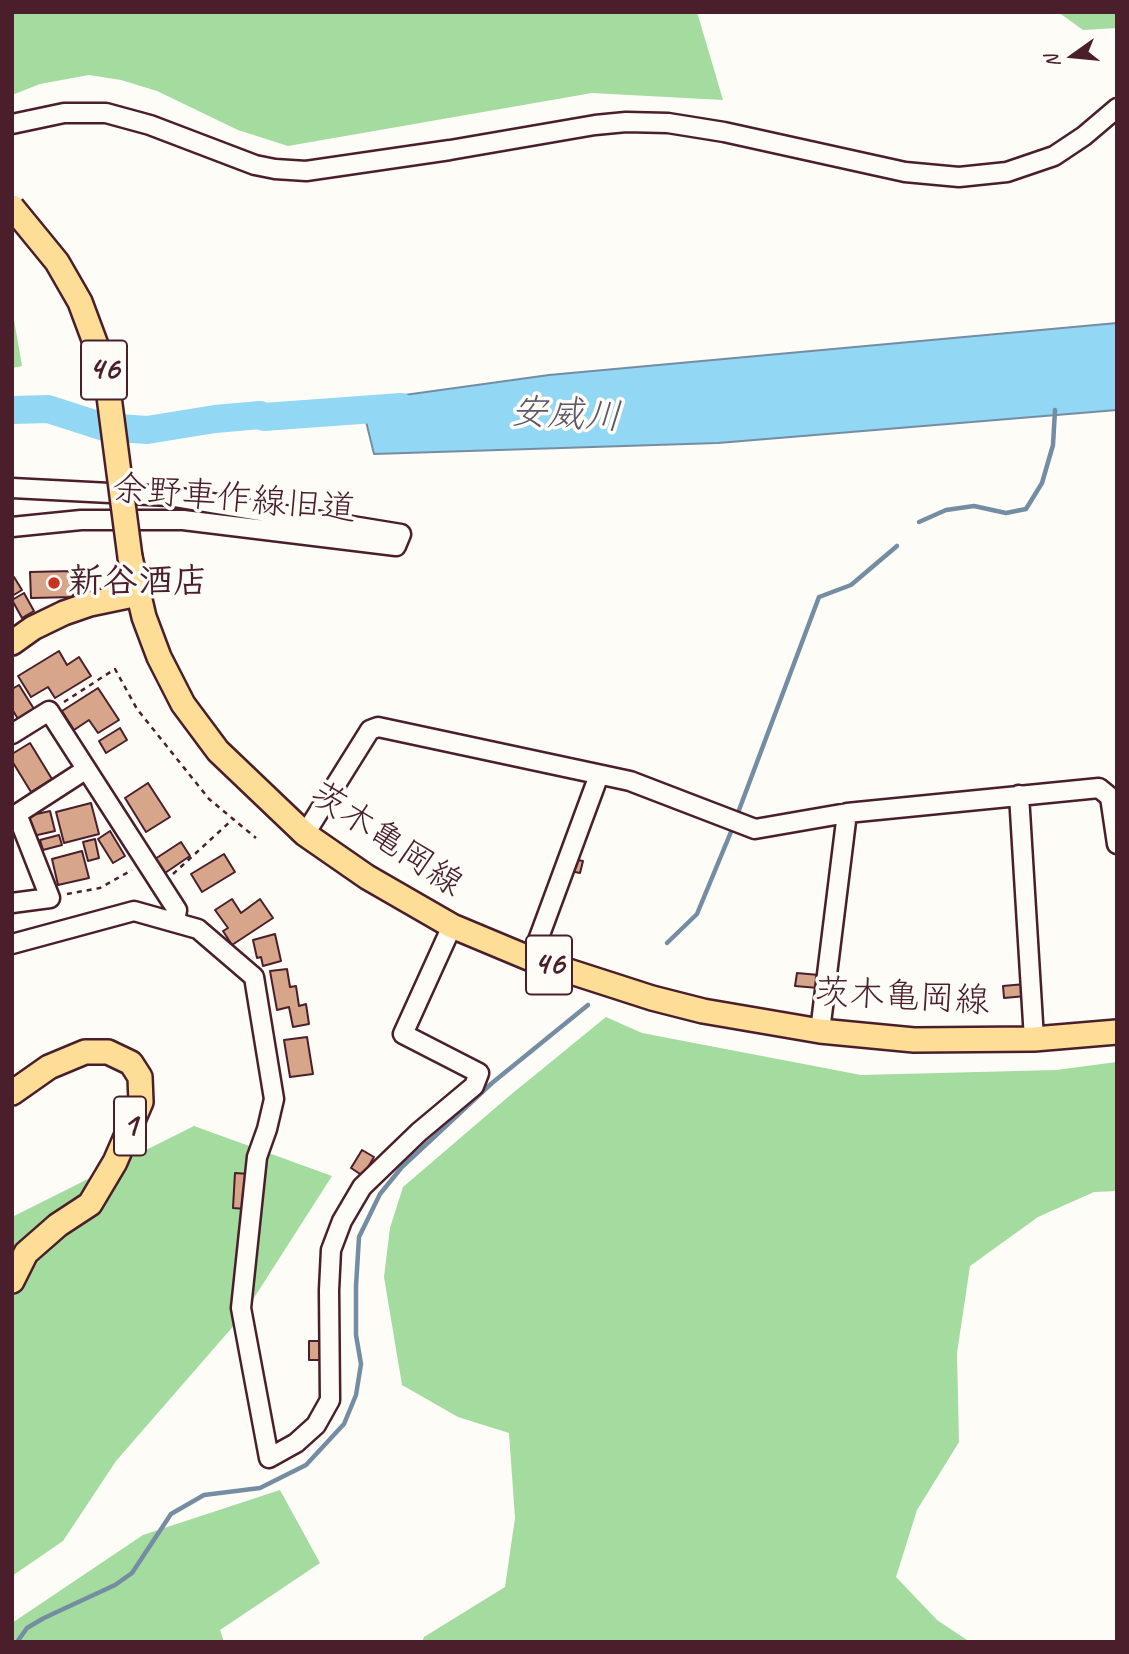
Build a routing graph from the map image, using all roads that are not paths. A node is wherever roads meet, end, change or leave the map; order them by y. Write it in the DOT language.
graph roads {
  1 [pos="1117,108"];
  2 [pos="12,124"];
  3 [pos="12,206"];
  4 [pos="12,488"];
  5 [pos="12,527"];
  6 [pos="138,594"];
  7 [pos="12,643"];
  8 [pos="12,734"];
  9 [pos="85,770"];
  10 [pos="599,775"];
  11 [pos="1018,796"];
  12 [pos="846,814"];
  13 [pos="305,834"];
  14 [pos="1117,844"];
  15 [pos="12,903"];
  16 [pos="175,922"];
  17 [pos="452,926"];
  18 [pos="12,944"];
  19 [pos="531,959"];
  20 [pos="820,1031"];
  21 [pos="1117,1032"];
  22 [pos="1034,1039"];
  23 [pos="12,1093"];
  24 [pos="12,1281"];
  1 -- 2 [label="street"];
  3 -- 6 [label="main road, 茨木亀岡線 / 46, bridge"];
  4 -- 5 [label="street, 余野車作線旧道"];
  6 -- 7 [label="main road"];
  6 -- 13 [label="main road, 茨木亀岡線 / 46"];
  8 -- 9 [label="street"];
  9 -- 15 [label="street"];
  9 -- 16 [label="street"];
  10 -- 12 [label="street"];
  10 -- 13 [label="street"];
  10 -- 19 [label="street"];
  11 -- 12 [label="street"];
  11 -- 14 [label="street"];
  11 -- 22 [label="street"];
  12 -- 20 [label="street"];
  13 -- 17 [label="main road, 茨木亀岡線 / 46"];
  16 -- 17 [label="street"];
  16 -- 18 [label="street"];
  17 -- 19 [label="main road, 茨木亀岡線 / 46"];
  19 -- 20 [label="main road, 茨木亀岡線 / 46"];
  20 -- 22 [label="main road, 茨木亀岡線 / 46"];
  21 -- 22 [label="main road, 茨木亀岡線 / 46"];
  23 -- 24 [label="main road, 1"];
}
